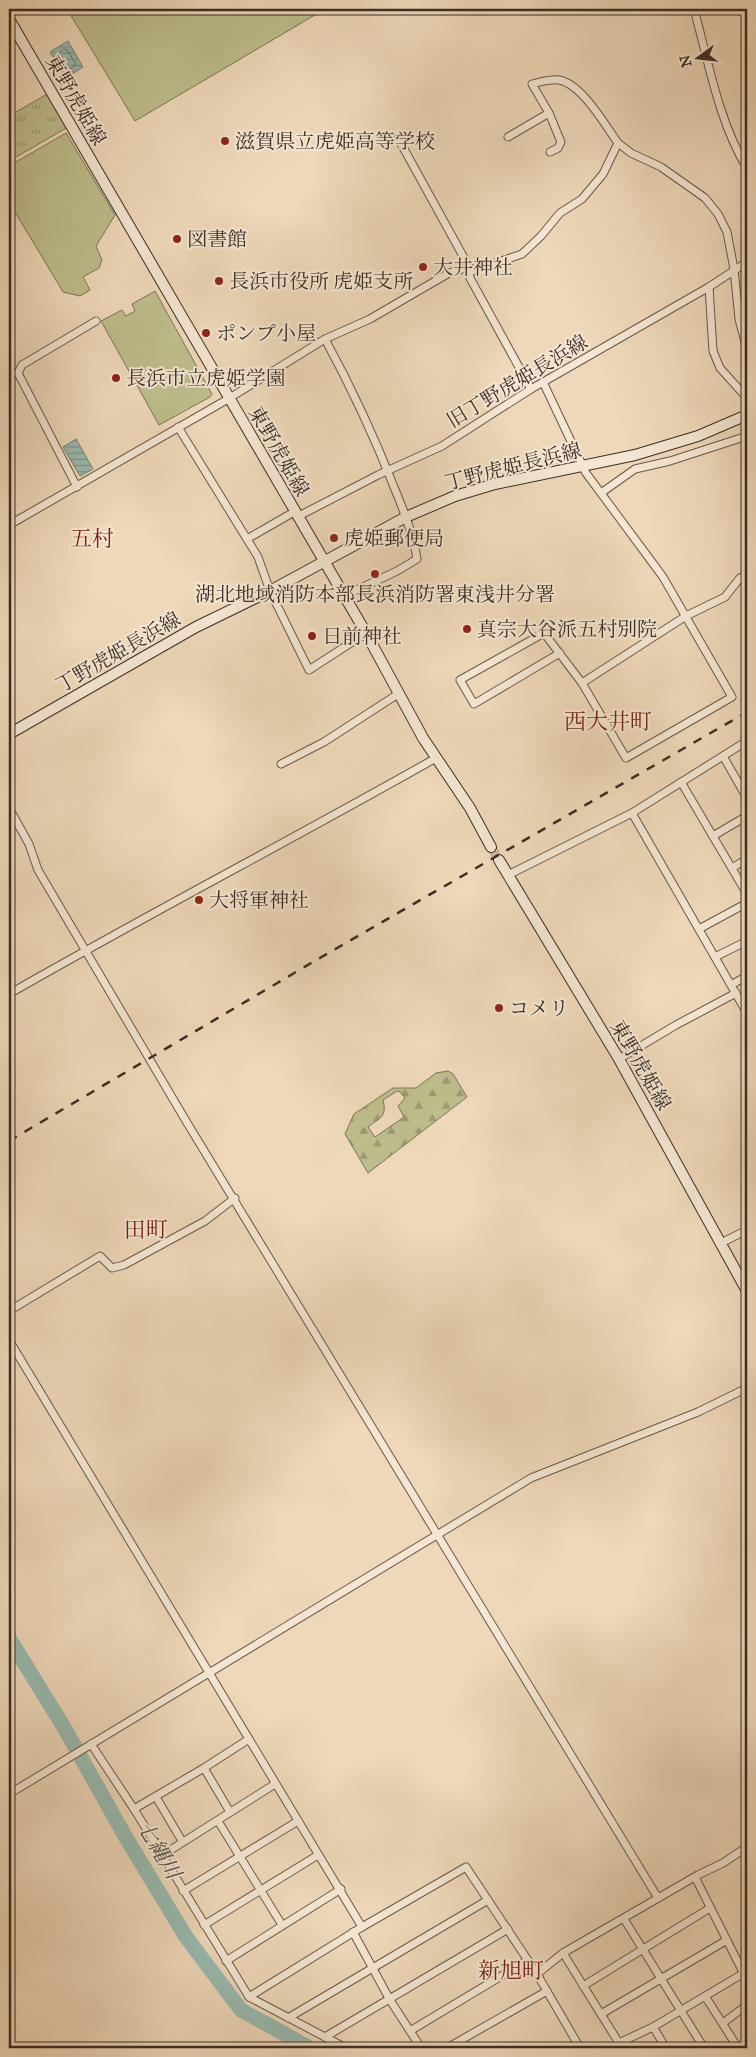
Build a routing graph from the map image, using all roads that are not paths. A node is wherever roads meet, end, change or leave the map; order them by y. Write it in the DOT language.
graph roads {
  1 [pos="694,9"];
  2 [pos="9,19"];
  3 [pos="549,114"];
  4 [pos="508,137"];
  5 [pos="398,138"];
  6 [pos="618,143"];
  7 [pos="550,152"];
  8 [pos="747,168"];
  9 [pos="747,262"];
  10 [pos="469,269"];
  11 [pos="734,269"];
  12 [pos="709,287"];
  13 [pos="96,321"];
  14 [pos="325,338"];
  15 [pos="747,350"];
  16 [pos="543,382"];
  17 [pos="531,390"];
  18 [pos="747,398"];
  19 [pos="228,399"];
  20 [pos="747,414"];
  21 [pos="178,426"];
  22 [pos="747,436"];
  23 [pos="583,466"];
  24 [pos="388,471"];
  25 [pos="77,487"];
  26 [pos="601,493"];
  27 [pos="295,514"];
  28 [pos="406,517"];
  29 [pos="9,525"];
  30 [pos="247,539"];
  31 [pos="323,561"];
  32 [pos="747,575"];
  33 [pos="270,591"];
  34 [pos="344,596"];
  35 [pos="686,616"];
  36 [pos="366,633"];
  37 [pos="560,653"];
  38 [pos="582,683"];
  39 [pos="398,694"];
  40 [pos="9,734"];
  41 [pos="747,741"];
  42 [pos="723,756"];
  43 [pos="436,758"];
  44 [pos="281,764"];
  45 [pos="681,782"];
  46 [pos="747,798"];
  47 [pos="9,808"];
  48 [pos="632,813"];
  49 [pos="747,816"];
  50 [pos="713,836"];
  51 [pos="491,847"];
  52 [pos="747,859"];
  53 [pos="499,860"];
  54 [pos="732,868"];
  55 [pos="508,875"];
  56 [pos="747,894"];
  57 [pos="747,904"];
  58 [pos="699,930"];
  59 [pos="747,941"];
  60 [pos="86,950"];
  61 [pos="715,958"];
  62 [pos="747,976"];
  63 [pos="731,985"];
  64 [pos="736,993"];
  65 [pos="9,994"];
  66 [pos="747,1012"];
  67 [pos="619,1060"];
  68 [pos="235,1198"];
  69 [pos="747,1230"];
  70 [pos="721,1243"];
  71 [pos="747,1290"];
  72 [pos="9,1311"];
  73 [pos="9,1340"];
  74 [pos="747,1388"];
  75 [pos="437,1535"];
  76 [pos="209,1672"];
  77 [pos="249,1739"];
  78 [pos="90,1745"];
  79 [pos="204,1768"];
  80 [pos="275,1784"];
  81 [pos="9,1794"];
  82 [pos="156,1797"];
  83 [pos="134,1810"];
  84 [pos="230,1812"];
  85 [pos="218,1821"];
  86 [pos="298,1821"];
  87 [pos="182,1842"];
  88 [pos="747,1847"];
  89 [pos="240,1855"];
  90 [pos="318,1855"];
  91 [pos="161,1856"];
  92 [pos="695,1877"];
  93 [pos="341,1889"];
  94 [pos="260,1890"];
  95 [pos="183,1891"];
  96 [pos="658,1898"];
  97 [pos="488,1900"];
  98 [pos="710,1908"];
  99 [pos="624,1919"];
  100 [pos="204,1925"];
  101 [pos="282,1925"];
  102 [pos="362,1927"];
  103 [pos="508,1929"];
  104 [pos="353,1932"];
  105 [pos="727,1940"];
  106 [pos="643,1949"];
  107 [pos="563,1953"];
  108 [pos="528,1960"];
  109 [pos="226,1961"];
  110 [pos="372,1968"];
  111 [pos="537,1974"];
  112 [pos="745,1976"];
  113 [pos="662,1980"];
  114 [pos="583,1986"];
  115 [pos="547,1991"];
  116 [pos="705,1996"];
  117 [pos="249,1997"];
  118 [pos="390,2000"];
  119 [pos="747,2005"];
  120 [pos="681,2011"];
  121 [pos="601,2014"];
  122 [pos="288,2018"];
  123 [pos="722,2023"];
  124 [pos="653,2028"];
  125 [pos="410,2031"];
  126 [pos="325,2037"];
  127 [pos="621,2046"];
  128 [pos="346,2048"];
  129 [pos="421,2048"];
  130 [pos="447,2048"];
  131 [pos="580,2048"];
  132 [pos="666,2048"];
  133 [pos="704,2048"];
  134 [pos="738,2048"];
  1 -- 8 [label="street"];
  2 -- 19 [label="main road, 東野虎姫線"];
  3 -- 4 [label="street"];
  3 -- 6 [label="street"];
  3 -- 7 [label="street"];
  5 -- 10 [label="street"];
  6 -- 10 [label="street"];
  6 -- 11 [label="street"];
  9 -- 11 [label="street, 旧丁野虎姫長浜線"];
  10 -- 14 [label="street"];
  10 -- 17 [label="street"];
  11 -- 12 [label="street, 旧丁野虎姫長浜線"];
  11 -- 15 [label="street"];
  12 -- 16 [label="street, 旧丁野虎姫長浜線"];
  12 -- 18 [label="street"];
  13 -- 25 [label="street"];
  14 -- 19 [label="street"];
  14 -- 24 [label="street"];
  16 -- 17 [label="street, 旧丁野虎姫長浜線"];
  16 -- 23 [label="street"];
  17 -- 24 [label="street, 旧丁野虎姫長浜線"];
  19 -- 21 [label="street"];
  19 -- 27 [label="main road, 東野虎姫線"];
  20 -- 23 [label="main road, 丁野虎姫長浜線"];
  21 -- 25 [label="street"];
  21 -- 30 [label="street"];
  22 -- 26 [label="street"];
  23 -- 26 [label="street"];
  23 -- 28 [label="main road, 丁野虎姫長浜線"];
  24 -- 27 [label="street, 旧丁野虎姫長浜線"];
  24 -- 28 [label="street"];
  25 -- 29 [label="street"];
  26 -- 35 [label="street"];
  27 -- 30 [label="street, 旧丁野虎姫長浜線"];
  27 -- 31 [label="main road, 東野虎姫線"];
  28 -- 31 [label="main road, 丁野虎姫長浜線"];
  28 -- 34 [label="street"];
  30 -- 33 [label="street"];
  31 -- 33 [label="main road, 丁野虎姫長浜線"];
  31 -- 34 [label="main road, 東野虎姫線"];
  32 -- 35 [label="street"];
  33 -- 36 [label="street"];
  33 -- 40 [label="main road, 丁野虎姫長浜線"];
  34 -- 36 [label="main road, 東野虎姫線"];
  35 -- 38 [label="street"];
  35 -- 38 [label="street"];
  36 -- 39 [label="main road, 東野虎姫線"];
  37 -- 37 [label="street"];
  37 -- 38 [label="street"];
  39 -- 43 [label="main road, 東野虎姫線"];
  39 -- 44 [label="street"];
  41 -- 42 [label="street"];
  42 -- 45 [label="street"];
  42 -- 46 [label="street"];
  43 -- 51 [label="main road, 東野虎姫線"];
  43 -- 60 [label="street"];
  45 -- 48 [label="street"];
  45 -- 50 [label="street"];
  47 -- 60 [label="street"];
  48 -- 55 [label="street"];
  48 -- 58 [label="street"];
  49 -- 50 [label="street"];
  50 -- 54 [label="street"];
  52 -- 54 [label="street"];
  53 -- 55 [label="main road, 東野虎姫線"];
  54 -- 56 [label="street"];
  55 -- 67 [label="main road, 東野虎姫線"];
  57 -- 58 [label="street"];
  58 -- 61 [label="street"];
  59 -- 61 [label="street"];
  60 -- 65 [label="street"];
  60 -- 68 [label="street"];
  61 -- 63 [label="street"];
  62 -- 63 [label="street"];
  63 -- 64 [label="street"];
  64 -- 66 [label="street"];
  64 -- 67 [label="street"];
  67 -- 70 [label="main road, 東野虎姫線"];
  68 -- 72 [label="street"];
  68 -- 75 [label="street"];
  69 -- 70 [label="street"];
  70 -- 71 [label="main road, 東野虎姫線"];
  73 -- 76 [label="street"];
  74 -- 75 [label="street"];
  75 -- 76 [label="street"];
  75 -- 96 [label="street"];
  76 -- 77 [label="street"];
  76 -- 78 [label="street"];
  77 -- 79 [label="street"];
  77 -- 80 [label="street"];
  78 -- 81 [label="street"];
  78 -- 83 [label="street"];
  79 -- 82 [label="street"];
  79 -- 84 [label="street"];
  80 -- 84 [label="street"];
  80 -- 86 [label="street"];
  82 -- 83 [label="street"];
  82 -- 87 [label="street"];
  83 -- 91 [label="street"];
  84 -- 85 [label="street"];
  85 -- 87 [label="street"];
  85 -- 89 [label="street"];
  86 -- 89 [label="street"];
  86 -- 90 [label="street"];
  87 -- 91 [label="street"];
  88 -- 92 [label="street"];
  89 -- 94 [label="street"];
  89 -- 95 [label="street"];
  90 -- 93 [label="street"];
  90 -- 94 [label="street"];
  91 -- 95 [label="street"];
  92 -- 96 [label="street"];
  92 -- 98 [label="street"];
  93 -- 101 [label="street"];
  93 -- 102 [label="street"];
  94 -- 100 [label="street"];
  94 -- 101 [label="street"];
  95 -- 100 [label="street"];
  96 -- 99 [label="street"];
  97 -- 102 [label="street"];
  97 -- 103 [label="street"];
  97 -- 110 [label="street"];
  98 -- 105 [label="street"];
  98 -- 106 [label="street"];
  99 -- 106 [label="street"];
  99 -- 107 [label="street"];
  100 -- 109 [label="street"];
  101 -- 109 [label="street"];
  102 -- 104 [label="street"];
  103 -- 108 [label="street"];
  103 -- 118 [label="street"];
  104 -- 110 [label="street"];
  104 -- 117 [label="street"];
  105 -- 112 [label="street"];
  105 -- 113 [label="street"];
  106 -- 113 [label="street"];
  106 -- 114 [label="street"];
  107 -- 111 [label="street"];
  107 -- 114 [label="street"];
  108 -- 111 [label="street"];
  108 -- 125 [label="street"];
  109 -- 117 [label="street"];
  110 -- 118 [label="street"];
  110 -- 122 [label="street"];
  111 -- 115 [label="street"];
  112 -- 116 [label="street"];
  113 -- 120 [label="street"];
  113 -- 121 [label="street"];
  114 -- 121 [label="street"];
  115 -- 130 [label="street"];
  115 -- 131 [label="street"];
  116 -- 120 [label="street"];
  116 -- 123 [label="street"];
  117 -- 122 [label="street"];
  118 -- 125 [label="street"];
  118 -- 126 [label="street"];
  119 -- 123 [label="street"];
  120 -- 124 [label="street"];
  120 -- 133 [label="street"];
  121 -- 127 [label="street"];
  122 -- 126 [label="street"];
  123 -- 134 [label="street"];
  124 -- 127 [label="street"];
  124 -- 132 [label="street"];
  125 -- 129 [label="street"];
  126 -- 128 [label="street"];
}
